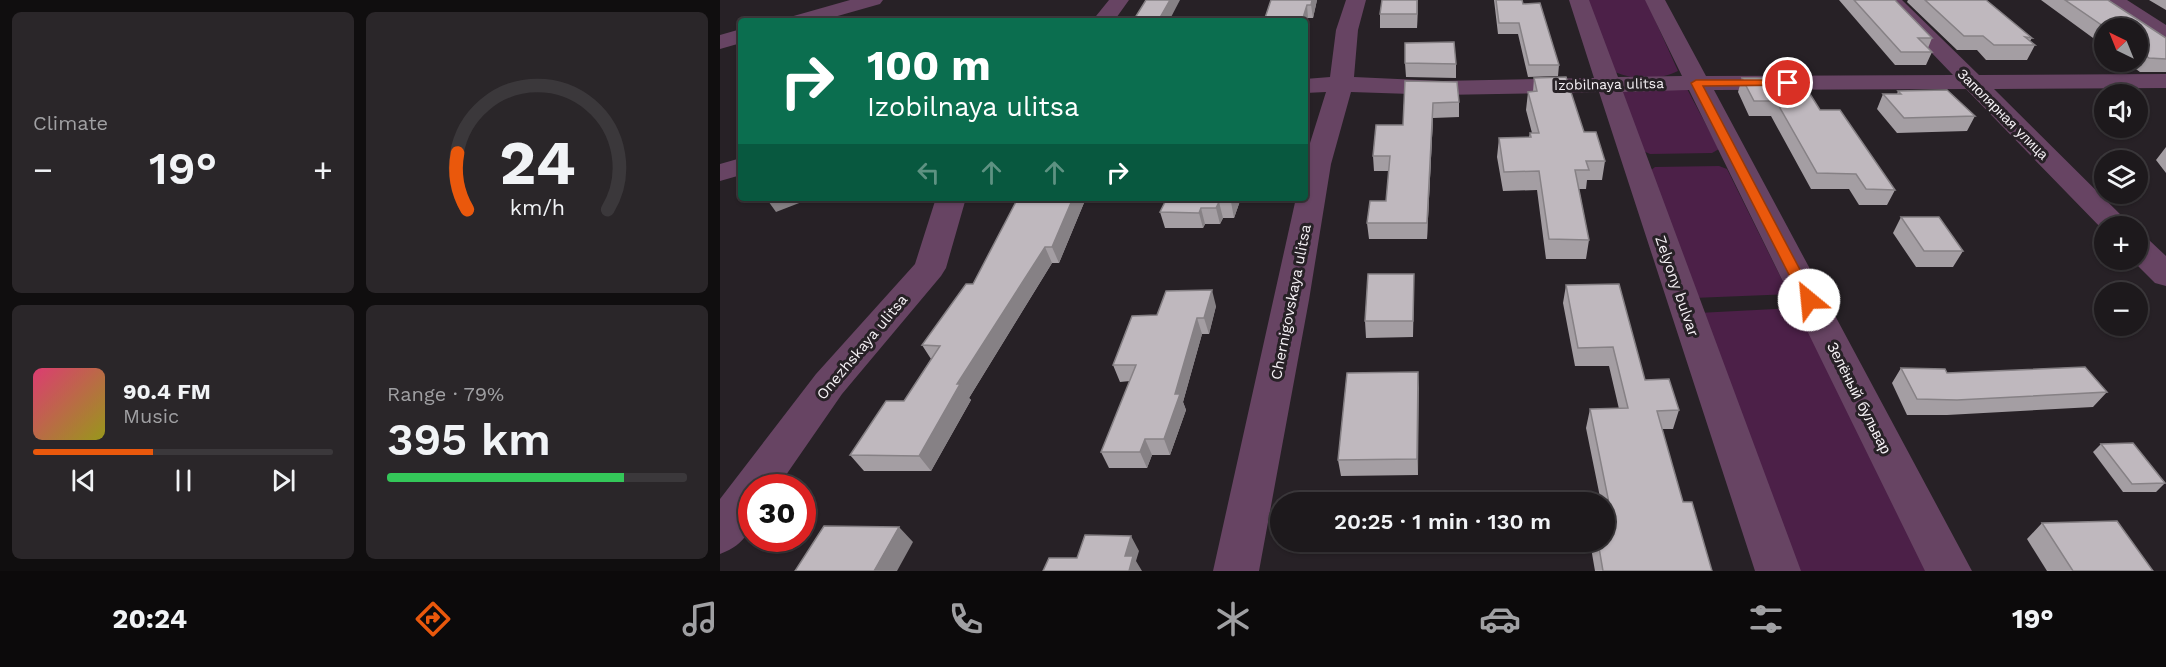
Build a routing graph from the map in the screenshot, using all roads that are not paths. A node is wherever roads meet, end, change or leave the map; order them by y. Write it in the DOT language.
graph roads {
  1 [pos="873,0"];
  2 [pos="1119,0"];
  3 [pos="1356,0"];
  4 [pos="1579,0"];
  5 [pos="1654,0"];
  6 [pos="1891,0"];
  7 [pos="2113,0"];
  8 [pos="808,18"];
  9 [pos="1105,18"];
  10 [pos="2166,34"];
  11 [pos="738,37"];
  12 [pos="720,42"];
  13 [pos="2166,81"];
  14 [pos="1696,83"];
  15 [pos="1971,83"];
  16 [pos="1341,84"];
  17 [pos="1606,84"];
  18 [pos="1308,86"];
  19 [pos="738,167"];
  20 [pos="720,174"];
  21 [pos="951,201"];
  22 [pos="2106,216"];
  23 [pos="2148,257"];
  24 [pos="2166,275"];
  25 [pos="763,474"];
  26 [pos="738,509"];
  27 [pos="720,534"];
  28 [pos="1236,571"];
  29 [pos="1778,571"];
  30 [pos="1949,571"];
  1 -- 8 [label="street"];
  2 -- 9 [label="street"];
  3 -- 16 [label="street, Chernigovskaya ulitsa"];
  4 -- 17 [label="street, Zelyony bulvar"];
  5 -- 14 [label="street, Зелёный бульвар"];
  6 -- 15 [label="street, Заполярная улица"];
  7 -- 10 [label="street"];
  11 -- 12 [label="street"];
  13 -- 15 [label="street, Izobilnaya ulitsa"];
  14 -- 15 [label="street, Izobilnaya ulitsa"];
  14 -- 17 [label="street, Izobilnaya ulitsa"];
  14 -- 30 [label="street, Зелёный бульвар"];
  15 -- 22 [label="street, Заполярная улица"];
  16 -- 17 [label="street, Izobilnaya ulitsa"];
  16 -- 18 [label="street, Izobilnaya ulitsa"];
  16 -- 28 [label="street, Chernigovskaya ulitsa"];
  17 -- 29 [label="street, Zelyony bulvar"];
  19 -- 20 [label="street"];
  21 -- 25 [label="street, Onezhskaya ulitsa"];
  23 -- 24 [label="street"];
  26 -- 27 [label="street, Onezhskaya ulitsa"];
}
